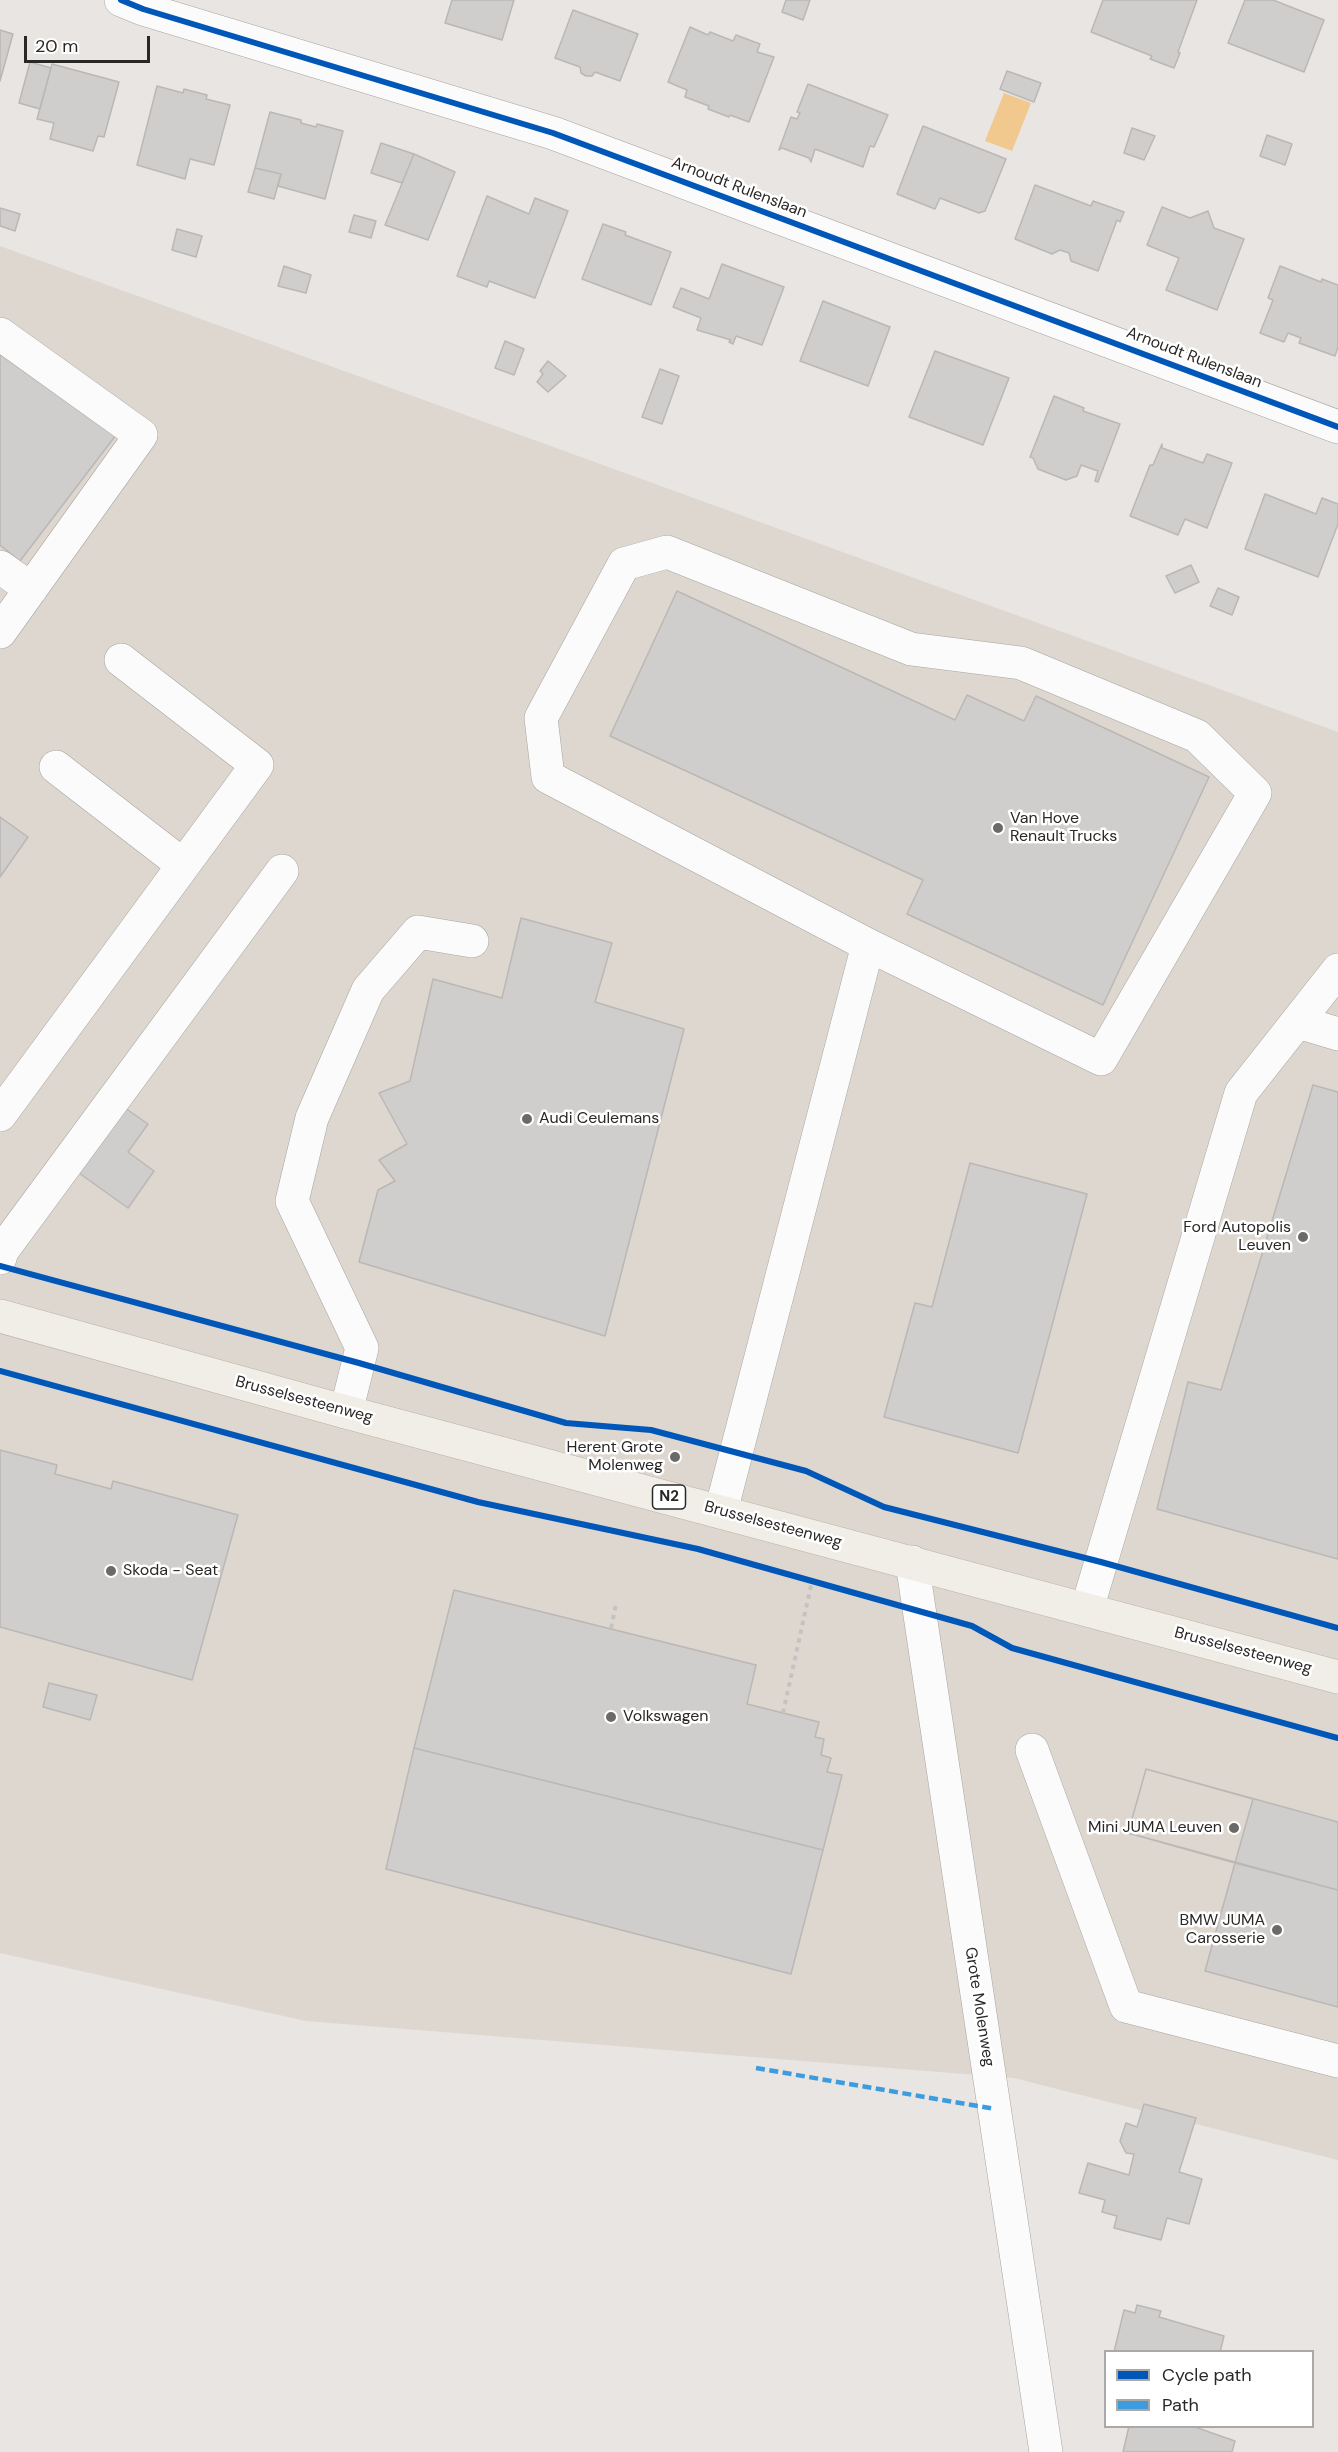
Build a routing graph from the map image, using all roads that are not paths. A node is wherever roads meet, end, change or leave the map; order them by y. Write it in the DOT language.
graph roads {
  1 [pos="122,0"];
  2 [pos="0,334"];
  3 [pos="1338,426"];
  4 [pos="0,567"];
  5 [pos="31,589"];
  6 [pos="0,632"];
  7 [pos="121,660"];
  8 [pos="56,767"];
  9 [pos="183,865"];
  10 [pos="282,871"];
  11 [pos="472,941"];
  12 [pos="868,945"];
  13 [pos="1338,970"];
  14 [pos="1298,1022"];
  15 [pos="1338,1034"];
  16 [pos="0,1116"];
  17 [pos="0,1258"];
  18 [pos="0,1316"];
  19 [pos="346,1412"];
  20 [pos="721,1511"];
  21 [pos="912,1562"];
  22 [pos="1087,1609"];
  23 [pos="1338,1677"];
  24 [pos="1032,1749"];
  25 [pos="1338,2061"];
  26 [pos="1046,2452"];
  1 -- 3 [label="street, Arnoudt Rulenslaan"];
  2 -- 5 [label="street"];
  4 -- 5 [label="street"];
  5 -- 6 [label="street"];
  7 -- 9 [label="street"];
  8 -- 9 [label="street"];
  9 -- 16 [label="street"];
  10 -- 17 [label="street"];
  11 -- 19 [label="street"];
  12 -- 12 [label="street"];
  12 -- 20 [label="street"];
  13 -- 14 [label="street"];
  14 -- 15 [label="street"];
  14 -- 22 [label="street"];
  18 -- 19 [label="main road, Brusselsesteenweg / N2"];
  19 -- 20 [label="main road, Brusselsesteenweg / N2"];
  20 -- 21 [label="main road, Brusselsesteenweg / N2"];
  21 -- 22 [label="main road, Brusselsesteenweg / N2"];
  21 -- 26 [label="street, Grote Molenweg"];
  22 -- 23 [label="main road, Brusselsesteenweg / N2"];
  24 -- 25 [label="street"];
}
